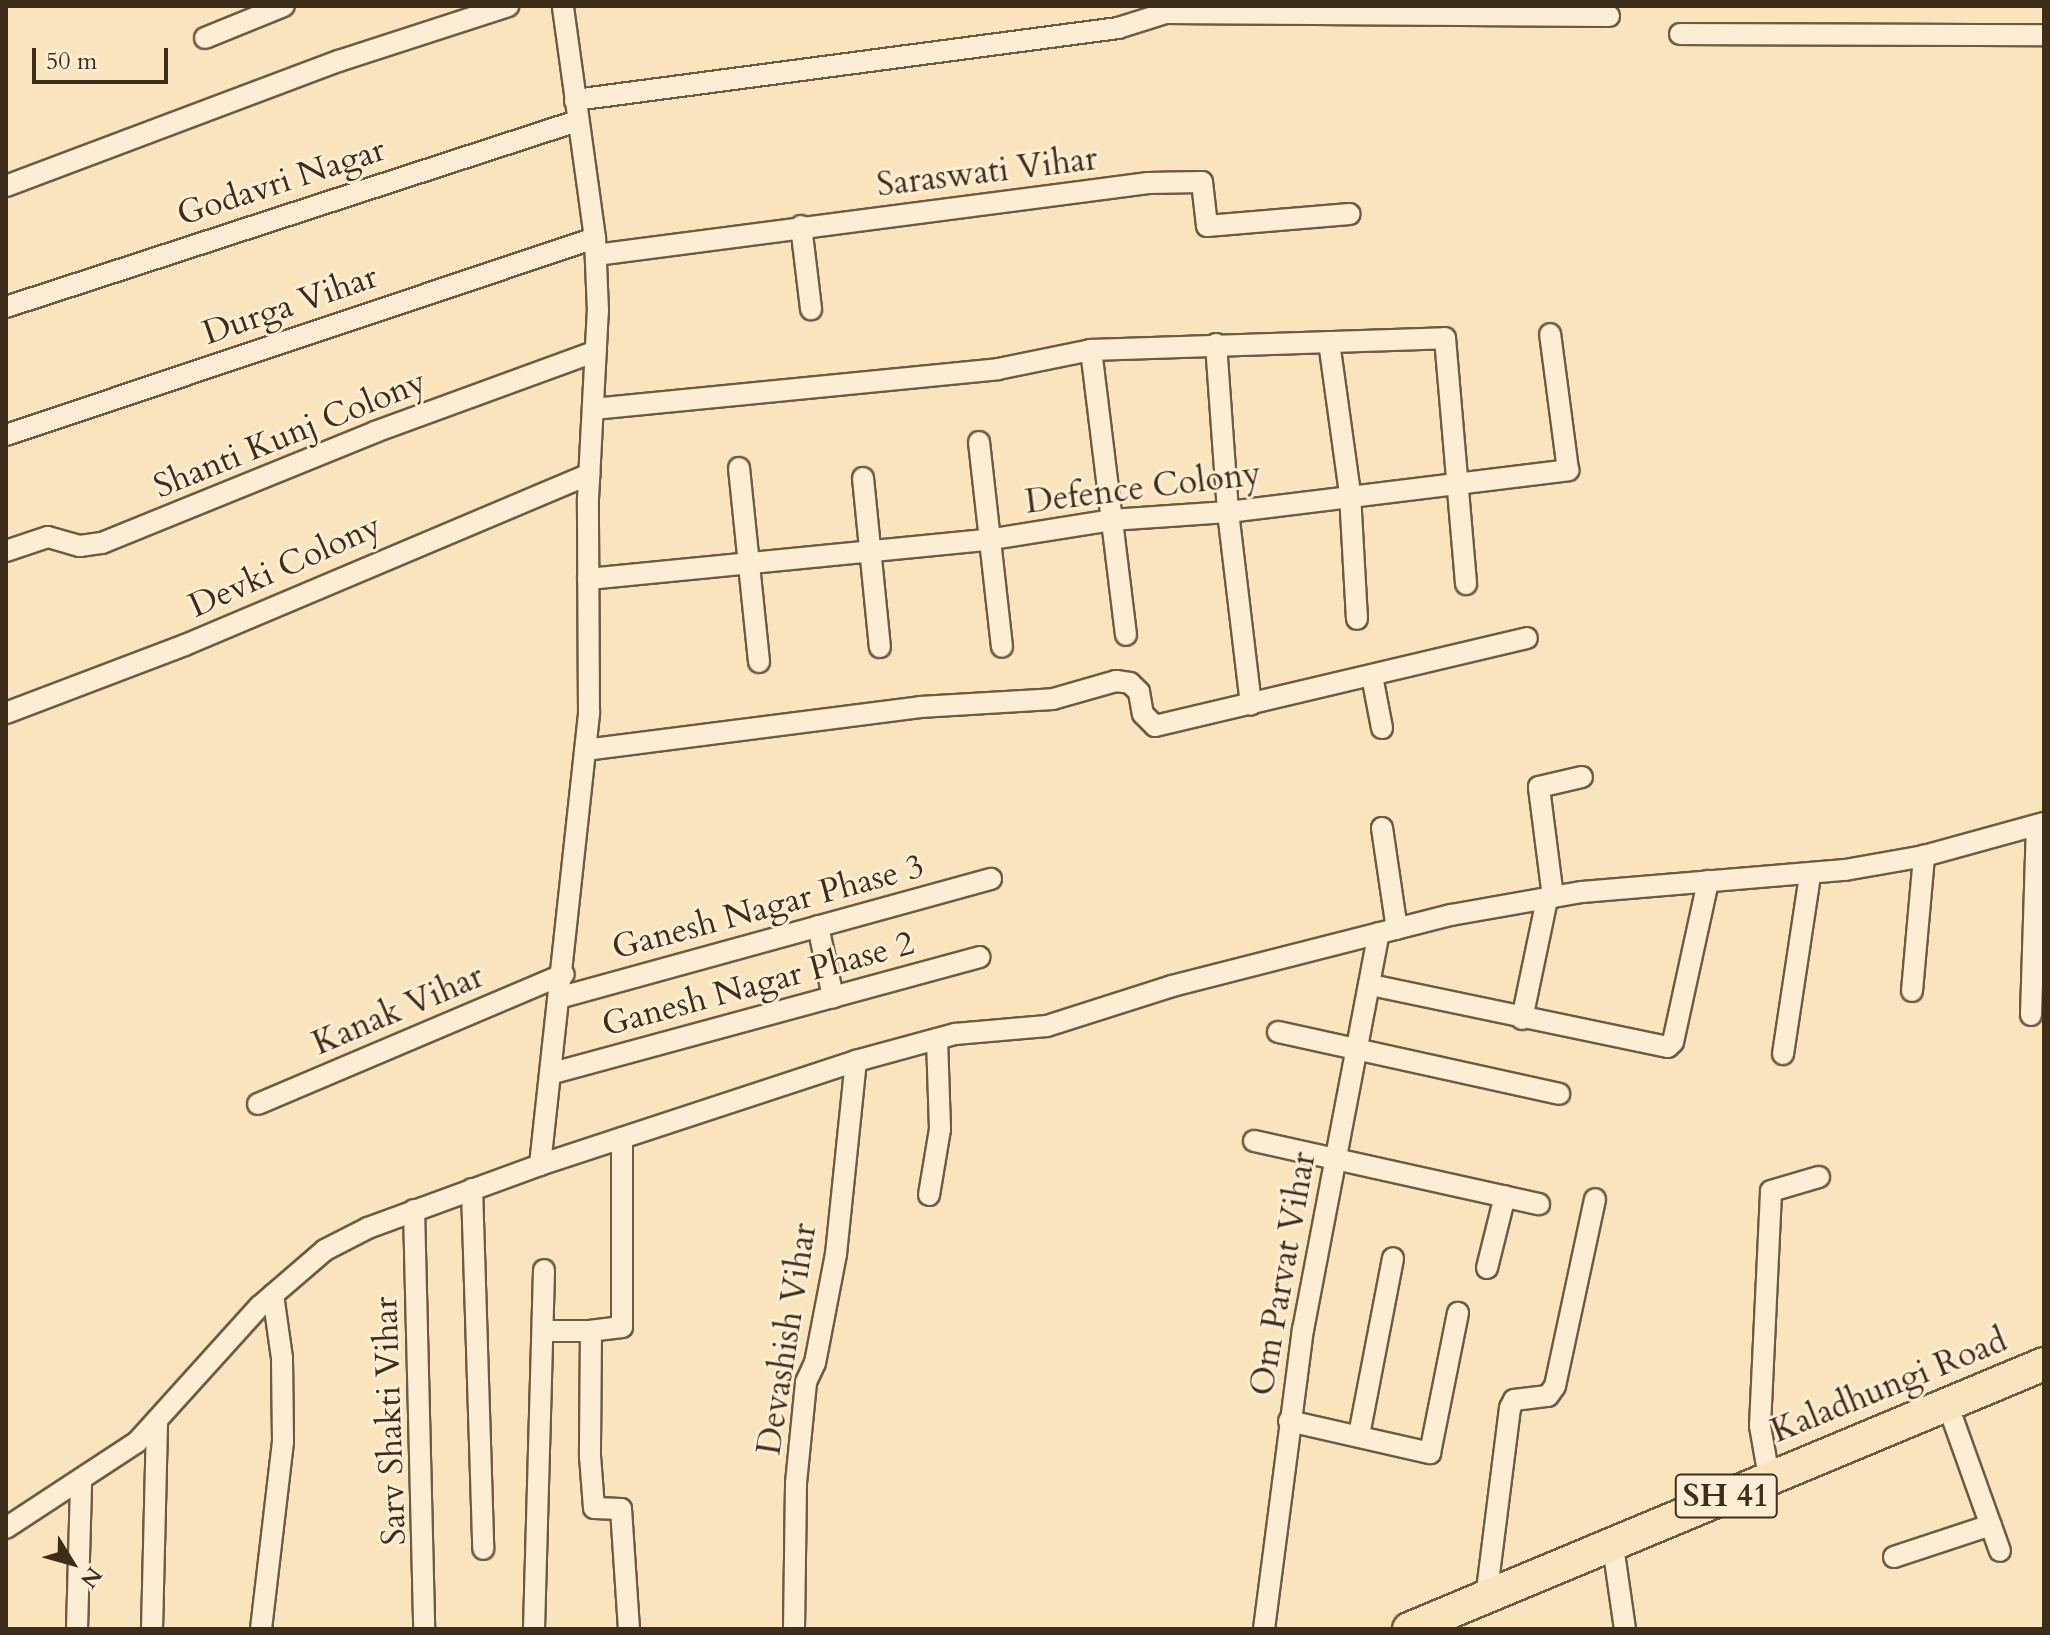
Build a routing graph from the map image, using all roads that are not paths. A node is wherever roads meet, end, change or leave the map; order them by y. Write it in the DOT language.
graph roads {
  1 [pos="284,6"];
  2 [pos="508,6"];
  3 [pos="563,6"];
  4 [pos="1292,9"];
  5 [pos="1390,10"];
  6 [pos="1609,16"];
  7 [pos="1680,34"];
  8 [pos="2044,35"];
  9 [pos="205,38"];
  10 [pos="576,110"];
  11 [pos="6,186"];
  12 [pos="1349,214"];
  13 [pos="801,226"];
  14 [pos="596,246"];
  15 [pos="6,307"];
  16 [pos="811,309"];
  17 [pos="1550,334"];
  18 [pos="1329,342"];
  19 [pos="1216,344"];
  20 [pos="1091,350"];
  21 [pos="596,351"];
  22 [pos="593,409"];
  23 [pos="6,435"];
  24 [pos="979,442"];
  25 [pos="739,468"];
  26 [pos="589,474"];
  27 [pos="863,478"];
  28 [pos="1456,480"];
  29 [pos="1350,494"];
  30 [pos="1228,512"];
  31 [pos="1111,520"];
  32 [pos="993,539"];
  33 [pos="871,547"];
  34 [pos="6,551"];
  35 [pos="750,563"];
  36 [pos="588,579"];
  37 [pos="1466,584"];
  38 [pos="1357,619"];
  39 [pos="1126,635"];
  40 [pos="1527,638"];
  41 [pos="880,647"];
  42 [pos="1002,647"];
  43 [pos="759,662"];
  44 [pos="1372,676"];
  45 [pos="1251,705"];
  46 [pos="6,713"];
  47 [pos="1382,728"];
  48 [pos="585,750"];
  49 [pos="1582,777"];
  50 [pos="2041,824"];
  51 [pos="1382,828"];
  52 [pos="1924,856"];
  53 [pos="1810,875"];
  54 [pos="991,879"];
  55 [pos="1708,881"];
  56 [pos="1550,898"];
  57 [pos="818,926"];
  58 [pos="1388,931"];
  59 [pos="980,957"];
  60 [pos="564,974"];
  61 [pos="1371,985"];
  62 [pos="1912,991"];
  63 [pos="562,997"];
  64 [pos="833,997"];
  65 [pos="2031,1015"];
  66 [pos="1522,1019"];
  67 [pos="1278,1032"];
  68 [pos="937,1039"];
  69 [pos="1357,1049"];
  70 [pos="1783,1054"];
  71 [pos="856,1061"];
  72 [pos="553,1073"];
  73 [pos="1559,1094"];
  74 [pos="258,1104"];
  75 [pos="622,1138"];
  76 [pos="1254,1141"];
  77 [pos="1336,1161"];
  78 [pos="540,1165"];
  79 [pos="1819,1177"];
  80 [pos="472,1189"];
  81 [pos="929,1195"];
  82 [pos="1505,1196"];
  83 [pos="1595,1199"];
  84 [pos="1539,1204"];
  85 [pos="414,1210"];
  86 [pos="1393,1258"];
  87 [pos="1487,1268"];
  88 [pos="544,1270"];
  89 [pos="273,1295"];
  90 [pos="1458,1313"];
  91 [pos="544,1331"];
  92 [pos="591,1331"];
  93 [pos="2044,1364"];
  94 [pos="1947,1403"];
  95 [pos="157,1421"];
  96 [pos="1289,1421"];
  97 [pos="1359,1435"];
  98 [pos="1769,1477"];
  99 [pos="81,1484"];
  100 [pos="1991,1525"];
  101 [pos="6,1528"];
  102 [pos="1613,1546"];
  103 [pos="483,1549"];
  104 [pos="2000,1551"];
  105 [pos="1894,1557"];
  106 [pos="1486,1598"];
  107 [pos="77,1629"];
  108 [pos="152,1629"];
  109 [pos="261,1629"];
  110 [pos="424,1629"];
  111 [pos="534,1629"];
  112 [pos="629,1629"];
  113 [pos="794,1629"];
  114 [pos="1264,1629"];
  115 [pos="1409,1629"];
  116 [pos="1625,1629"];
  1 -- 9 [label="street"];
  2 -- 11 [label="street"];
  3 -- 10 [label="street"];
  4 -- 5 [label="street, Godavri Nagar"];
  4 -- 10 [label="street, Godavri Nagar"];
  5 -- 6 [label="street, Godavri Nagar"];
  7 -- 8 [label="street"];
  10 -- 14 [label="street"];
  10 -- 15 [label="street, Godavri Nagar"];
  12 -- 13 [label="street, Saraswati Vihar"];
  13 -- 14 [label="street, Saraswati Vihar"];
  13 -- 16 [label="street"];
  14 -- 21 [label="street"];
  14 -- 23 [label="street, Durga Vihar"];
  17 -- 28 [label="street, Defence Colony"];
  18 -- 19 [label="street"];
  18 -- 28 [label="street"];
  18 -- 29 [label="street"];
  19 -- 20 [label="street"];
  19 -- 30 [label="street"];
  20 -- 22 [label="street"];
  20 -- 31 [label="street"];
  21 -- 22 [label="street"];
  21 -- 34 [label="street, Shanti Kunj Colony"];
  22 -- 26 [label="street"];
  24 -- 32 [label="street"];
  25 -- 35 [label="street"];
  26 -- 36 [label="street"];
  26 -- 46 [label="street, Devki Colony"];
  27 -- 33 [label="street"];
  28 -- 29 [label="street, Defence Colony"];
  28 -- 37 [label="street"];
  29 -- 30 [label="street, Defence Colony"];
  29 -- 38 [label="street"];
  30 -- 31 [label="street, Defence Colony"];
  30 -- 45 [label="street"];
  31 -- 32 [label="street, Defence Colony"];
  31 -- 39 [label="street"];
  32 -- 33 [label="street, Defence Colony"];
  32 -- 42 [label="street"];
  33 -- 35 [label="street, Defence Colony"];
  33 -- 41 [label="street"];
  35 -- 36 [label="street, Defence Colony"];
  35 -- 43 [label="street"];
  36 -- 48 [label="street"];
  40 -- 44 [label="street"];
  44 -- 45 [label="street"];
  44 -- 47 [label="street"];
  45 -- 48 [label="street"];
  48 -- 60 [label="street"];
  49 -- 56 [label="street"];
  50 -- 52 [label="street"];
  50 -- 65 [label="street"];
  51 -- 58 [label="street, Om Parvat Vihar"];
  52 -- 53 [label="street"];
  52 -- 62 [label="street"];
  53 -- 55 [label="street"];
  53 -- 70 [label="street"];
  54 -- 57 [label="street, Ganesh Nagar Phase 3"];
  55 -- 56 [label="street"];
  55 -- 66 [label="street"];
  56 -- 58 [label="street"];
  56 -- 66 [label="street"];
  57 -- 63 [label="street, Ganesh Nagar Phase 3"];
  57 -- 64 [label="street"];
  58 -- 61 [label="street, Om Parvat Vihar"];
  58 -- 68 [label="street"];
  59 -- 64 [label="street, Ganesh Nagar Phase 2"];
  60 -- 63 [label="street"];
  60 -- 74 [label="street, Kanak Vihar"];
  61 -- 66 [label="street"];
  61 -- 69 [label="street, Om Parvat Vihar"];
  63 -- 72 [label="street"];
  64 -- 72 [label="street, Ganesh Nagar Phase 2"];
  67 -- 69 [label="street"];
  68 -- 71 [label="street"];
  68 -- 81 [label="street"];
  69 -- 73 [label="street"];
  69 -- 77 [label="street, Om Parvat Vihar"];
  71 -- 75 [label="street"];
  71 -- 113 [label="street, Devashish Vihar"];
  72 -- 78 [label="street"];
  75 -- 78 [label="street"];
  75 -- 92 [label="street"];
  76 -- 77 [label="street"];
  77 -- 82 [label="street"];
  77 -- 96 [label="street, Om Parvat Vihar"];
  78 -- 80 [label="street"];
  79 -- 98 [label="street"];
  80 -- 85 [label="street"];
  80 -- 103 [label="street"];
  82 -- 84 [label="street"];
  82 -- 87 [label="street"];
  83 -- 106 [label="street"];
  85 -- 89 [label="street"];
  85 -- 110 [label="street, Sarv Shakti Vihar"];
  86 -- 97 [label="street"];
  88 -- 91 [label="street"];
  89 -- 95 [label="street"];
  89 -- 109 [label="street"];
  90 -- 97 [label="street"];
  91 -- 92 [label="street"];
  91 -- 111 [label="street"];
  92 -- 112 [label="street"];
  93 -- 94 [label="main road, Kaladhungi Road / SH 41"];
  94 -- 98 [label="main road, Kaladhungi Road / SH 41"];
  94 -- 100 [label="street"];
  95 -- 99 [label="street"];
  95 -- 108 [label="street"];
  96 -- 97 [label="street"];
  96 -- 114 [label="street, Om Parvat Vihar"];
  98 -- 102 [label="main road, Kaladhungi Road / SH 41"];
  99 -- 101 [label="street"];
  99 -- 107 [label="street"];
  100 -- 104 [label="street"];
  100 -- 105 [label="street"];
  102 -- 106 [label="main road, Kaladhungi Road / SH 41"];
  102 -- 116 [label="street"];
  106 -- 115 [label="main road, Kaladhungi Road / SH 41"];
}
